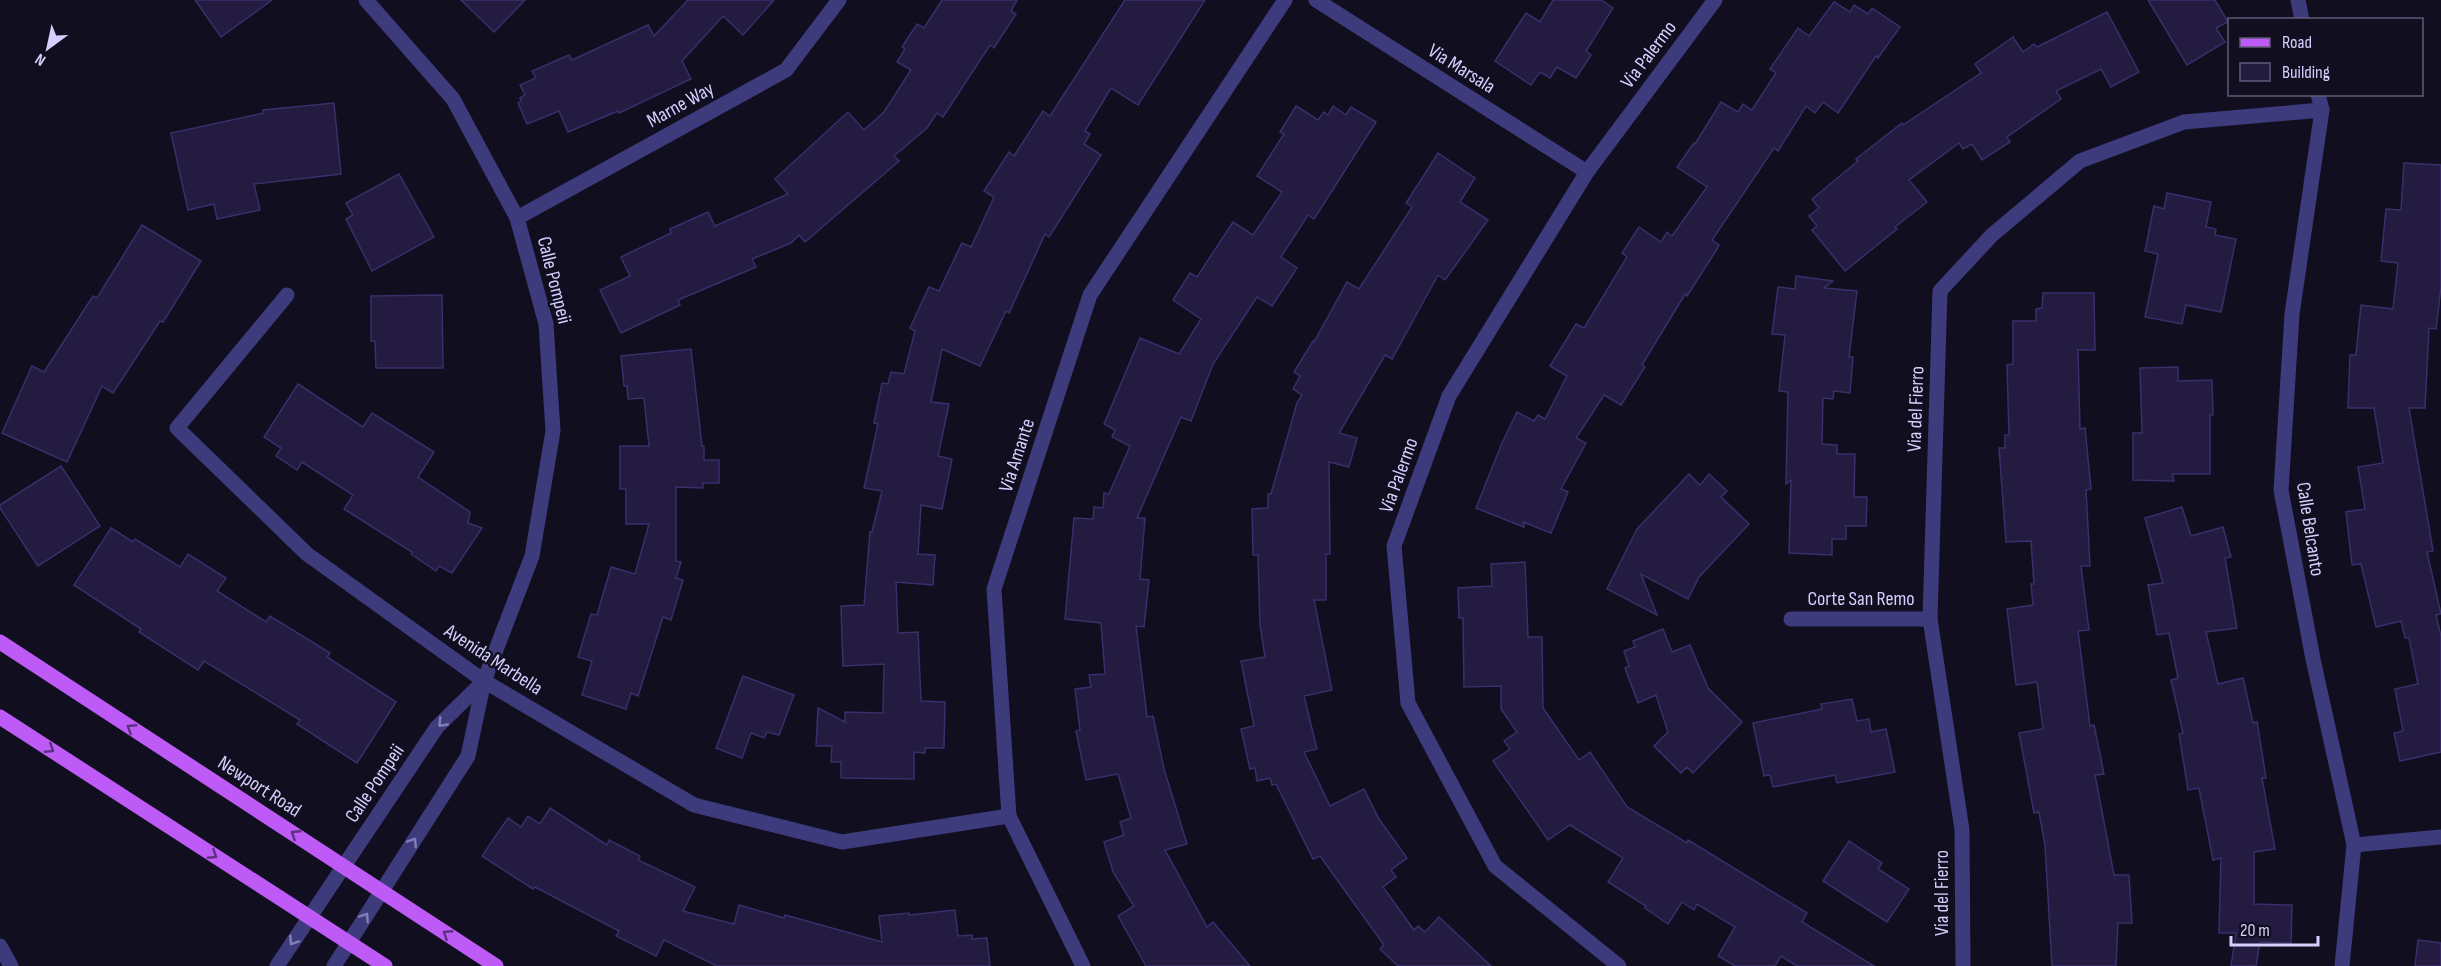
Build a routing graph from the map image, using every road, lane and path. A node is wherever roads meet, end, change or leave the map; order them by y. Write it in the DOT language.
graph roads {
  1 [pos="366,0"];
  2 [pos="839,0"];
  3 [pos="1285,0"];
  4 [pos="1316,0"];
  5 [pos="1715,0"];
  6 [pos="2298,0"];
  7 [pos="2302,18"];
  8 [pos="2318,96"];
  9 [pos="2322,110"];
  10 [pos="1587,172"];
  11 [pos="517,218"];
  12 [pos="287,295"];
  13 [pos="1930,619"];
  14 [pos="1791,620"];
  15 [pos="0,642"];
  16 [pos="484,681"];
  17 [pos="0,717"];
  18 [pos="1009,816"];
  19 [pos="2441,837"];
  20 [pos="2354,845"];
  21 [pos="344,866"];
  22 [pos="382,891"];
  23 [pos="309,917"];
  24 [pos="349,943"];
  25 [pos="0,946"];
  26 [pos="11,966"];
  27 [pos="277,966"];
  28 [pos="334,966"];
  29 [pos="385,966"];
  30 [pos="496,966"];
  31 [pos="1083,966"];
  32 [pos="1619,966"];
  33 [pos="1963,966"];
  34 [pos="2342,966"];
  1 -- 11 [label="street, Calle Pompeii"];
  2 -- 11 [label="street, Marne Way"];
  3 -- 18 [label="street, Via Amante"];
  4 -- 10 [label="street, Via Marsala"];
  5 -- 10 [label="street, Via Palermo"];
  6 -- 7 [label="street"];
  8 -- 9 [label="street, Calle Belcanto"];
  9 -- 13 [label="street, Via del Fierro"];
  9 -- 20 [label="street, Calle Belcanto"];
  10 -- 32 [label="street, Via Palermo"];
  11 -- 16 [label="street, Calle Pompeii"];
  12 -- 16 [label="street, Avenida Marbella"];
  13 -- 14 [label="street, Corte San Remo"];
  13 -- 33 [label="street, Via del Fierro"];
  21 -- 15 [label="main road, Newport Road, one-way"];
  16 -- 18 [label="street, Avenida Marbella"];
  16 -- 21 [label="street, Calle Pompeii, one-way"];
  22 -- 16 [label="street, Calle Pompeii, one-way"];
  17 -- 23 [label="main road, one-way"];
  18 -- 31 [label="street, Via Amante"];
  19 -- 20 [label="street"];
  20 -- 34 [label="street, Calle Belcanto"];
  21 -- 22 [label="main road, Newport Road"];
  21 -- 23 [label="street, Calle Pompeii"];
  24 -- 22 [label="street, Calle Pompeii, one-way"];
  30 -- 22 [label="main road, Newport Road, one-way"];
  23 -- 24 [label="main road"];
  23 -- 27 [label="street, Calle Pompeii, one-way"];
  24 -- 28 [label="street, Calle Pompeii"];
  24 -- 29 [label="main road"];
  25 -- 26 [label="street"];
}
